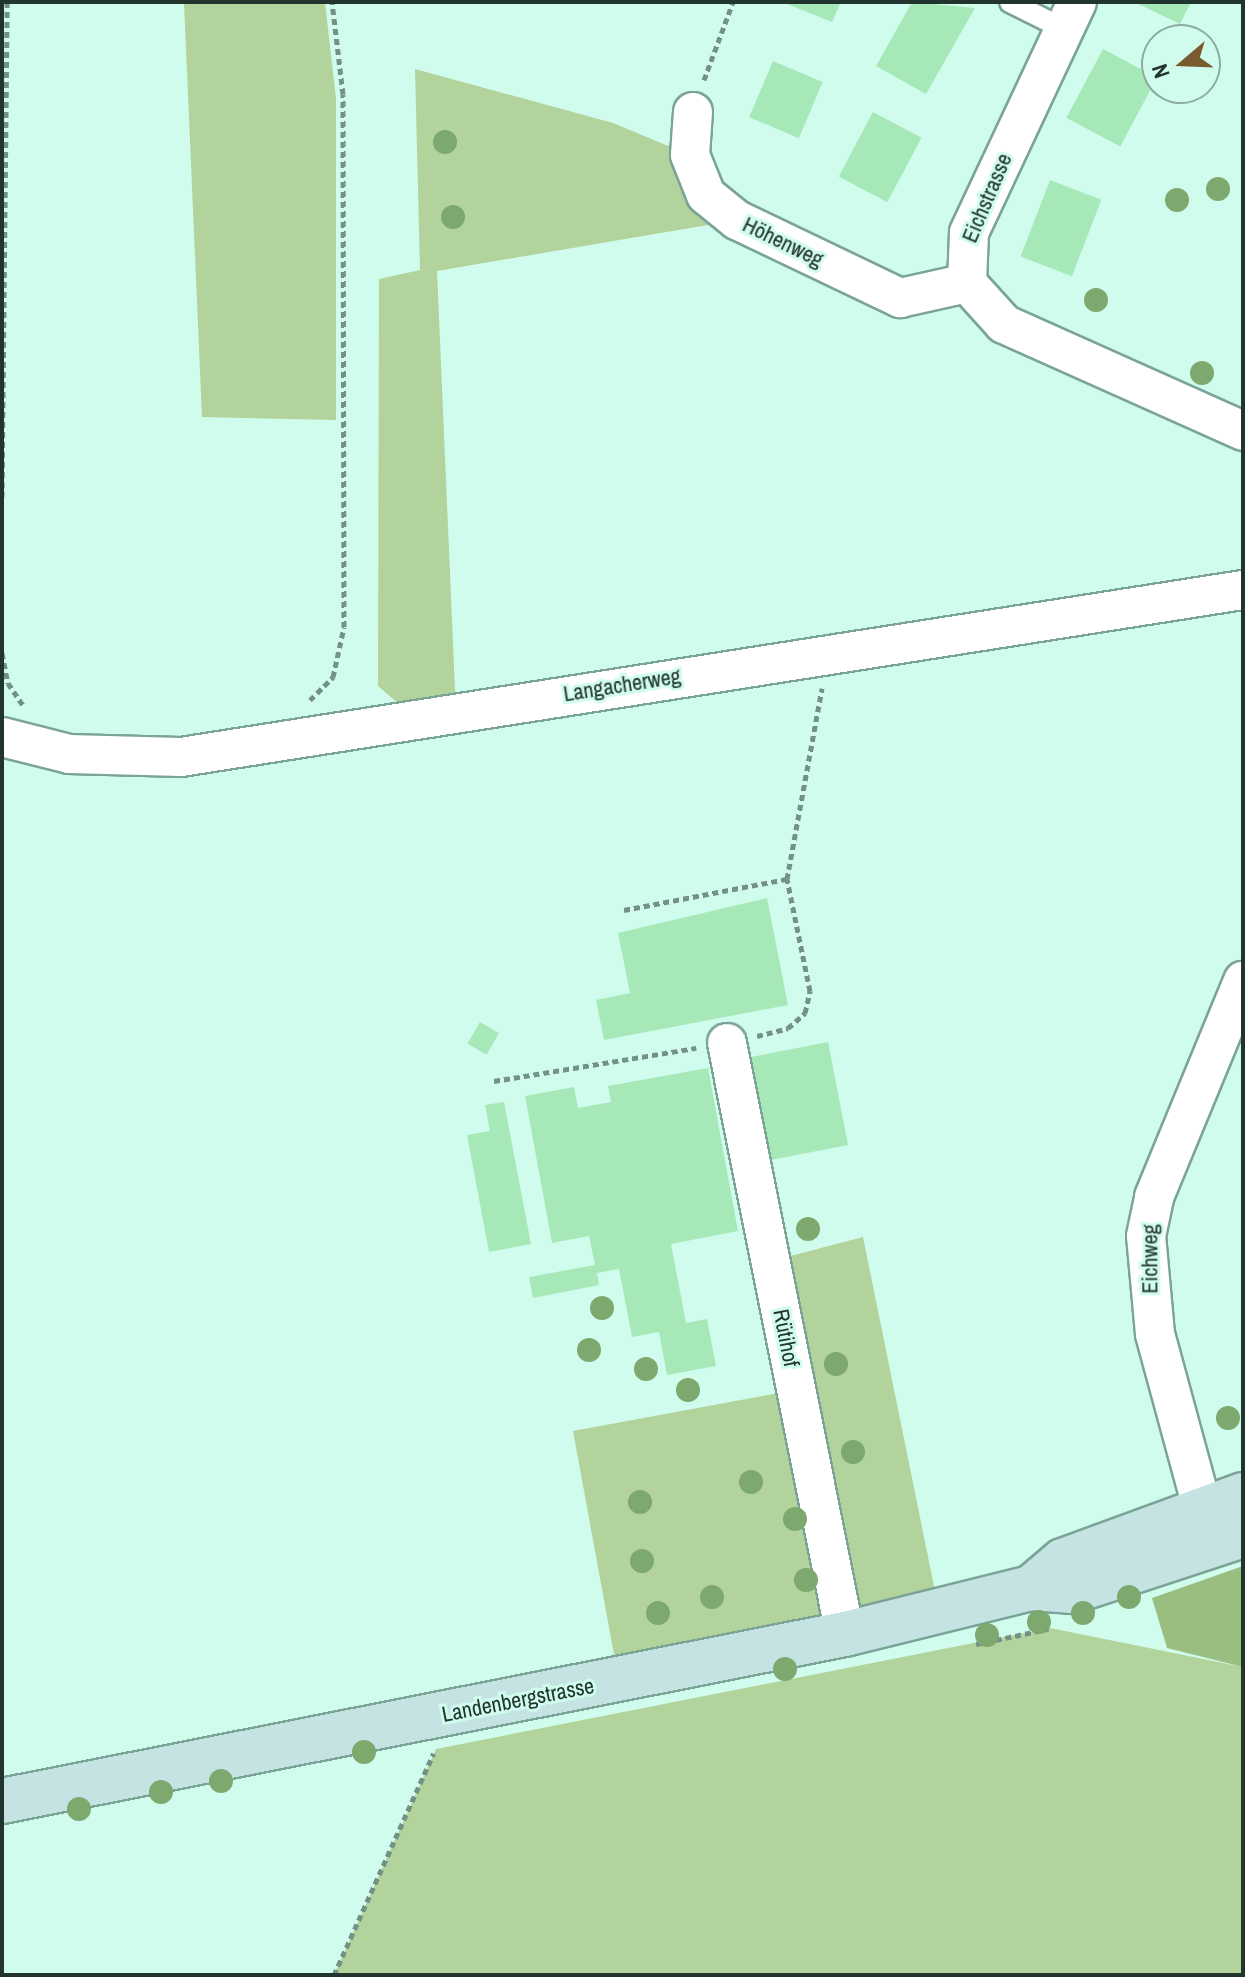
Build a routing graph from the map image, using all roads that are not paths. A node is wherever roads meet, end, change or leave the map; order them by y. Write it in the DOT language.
graph roads {
  1 [pos="1010,2"];
  2 [pos="1070,16"];
  3 [pos="693,112"];
  4 [pos="967,283"];
  5 [pos="1243,431"];
  6 [pos="1243,590"];
  7 [pos="2,737"];
  8 [pos="1243,981"];
  9 [pos="727,1043"];
  10 [pos="1243,1495"];
  11 [pos="1219,1531"];
  12 [pos="845,1634"];
  13 [pos="2,1801"];
  1 -- 2 [label="lane"];
  2 -- 4 [label="street, Eichstrasse"];
  3 -- 4 [label="street, Höhenweg"];
  4 -- 5 [label="street"];
  6 -- 7 [label="street, Langacherweg"];
  8 -- 11 [label="street, Eichweg"];
  9 -- 12 [label="street, Rütihof"];
  10 -- 11 [label="street, Landenbergstrasse"];
  11 -- 12 [label="street, Landenbergstrasse"];
  12 -- 13 [label="street, Landenbergstrasse"];
}
